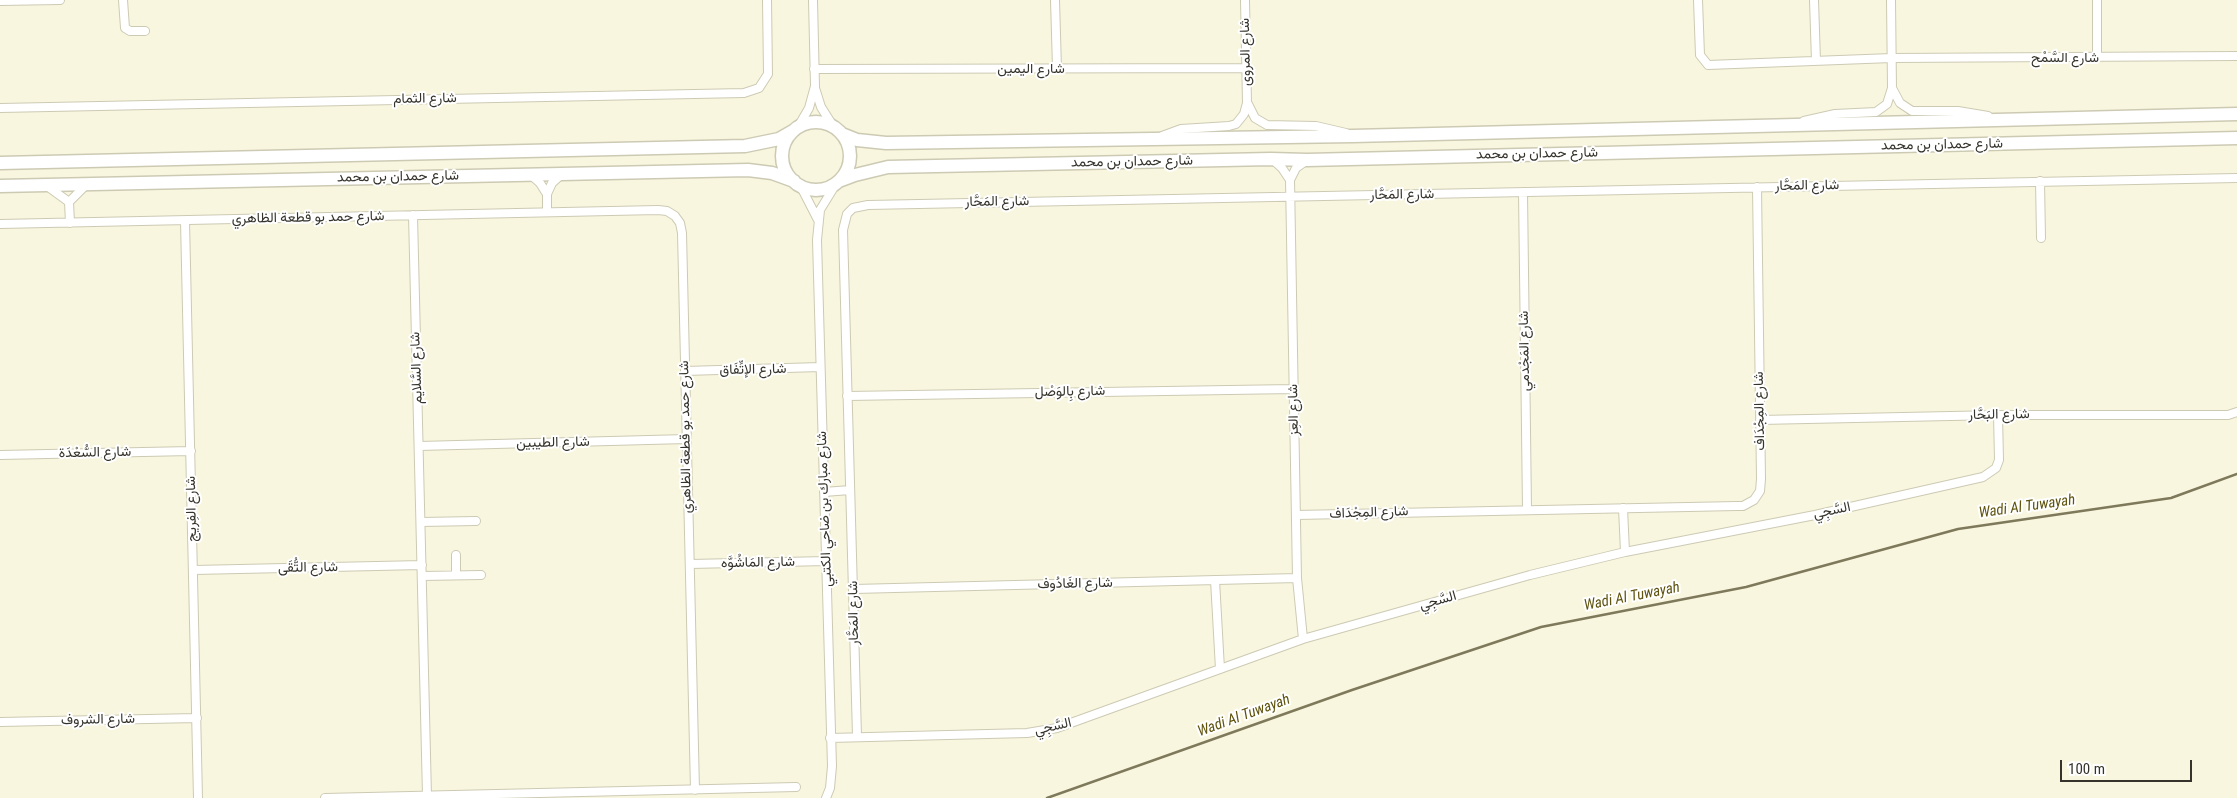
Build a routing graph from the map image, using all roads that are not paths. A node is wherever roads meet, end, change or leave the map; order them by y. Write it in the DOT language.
graph roads {
  1 [pos="60,0"];
  2 [pos="123,0"];
  3 [pos="766,0"];
  4 [pos="813,0"];
  5 [pos="1055,0"];
  6 [pos="1245,0"];
  7 [pos="1698,0"];
  8 [pos="1814,0"];
  9 [pos="1891,0"];
  10 [pos="2097,0"];
  11 [pos="0,1"];
  12 [pos="145,31"];
  13 [pos="2237,56"];
  14 [pos="1892,58"];
  15 [pos="2097,58"];
  16 [pos="1816,61"];
  17 [pos="1057,68"];
  18 [pos="1247,68"];
  19 [pos="814,69"];
  20 [pos="815,86"];
  21 [pos="1892,88"];
  22 [pos="1248,104"];
  23 [pos="0,108"];
  24 [pos="2237,114"];
  25 [pos="2002,120"];
  26 [pos="1798,124"];
  27 [pos="795,129"];
  28 [pos="837,130"];
  29 [pos="1353,136"];
  30 [pos="1158,138"];
  31 [pos="2237,138"];
  32 [pos="1271,159"];
  33 [pos="1307,160"];
  34 [pos="0,163"];
  35 [pos="530,174"];
  36 [pos="562,174"];
  37 [pos="2237,178"];
  38 [pos="1290,180"];
  39 [pos="2040,181"];
  40 [pos="837,182"];
  41 [pos="797,183"];
  42 [pos="45,185"];
  43 [pos="86,185"];
  44 [pos="0,186"];
  45 [pos="1757,187"];
  46 [pos="1523,192"];
  47 [pos="547,194"];
  48 [pos="1290,197"];
  49 [pos="69,202"];
  50 [pos="547,212"];
  51 [pos="413,215"];
  52 [pos="818,220"];
  53 [pos="185,221"];
  54 [pos="70,223"];
  55 [pos="0,224"];
  56 [pos="2041,238"];
  57 [pos="820,368"];
  58 [pos="685,371"];
  59 [pos="1293,389"];
  60 [pos="847,396"];
  61 [pos="2237,412"];
  62 [pos="1998,415"];
  63 [pos="1760,420"];
  64 [pos="686,439"];
  65 [pos="419,446"];
  66 [pos="191,451"];
  67 [pos="0,455"];
  68 [pos="850,490"];
  69 [pos="824,492"];
  70 [pos="1623,508"];
  71 [pos="1527,509"];
  72 [pos="1296,515"];
  73 [pos="476,521"];
  74 [pos="421,522"];
  75 [pos="1625,552"];
  76 [pos="456,555"];
  77 [pos="827,561"];
  78 [pos="690,564"];
  79 [pos="422,565"];
  80 [pos="194,570"];
  81 [pos="456,575"];
  82 [pos="481,575"];
  83 [pos="422,576"];
  84 [pos="1296,578"];
  85 [pos="1215,580"];
  86 [pos="854,589"];
  87 [pos="1302,639"];
  88 [pos="1220,669"];
  89 [pos="197,718"];
  90 [pos="0,722"];
  91 [pos="857,736"];
  92 [pos="830,738"];
  93 [pos="796,787"];
  94 [pos="695,790"];
  95 [pos="427,796"];
  96 [pos="198,798"];
  97 [pos="325,798"];
  98 [pos="826,798"];
  1 -- 11 [label="street"];
  2 -- 12 [label="street"];
  3 -- 23 [label="street, شارع الثمام"];
  4 -- 19 [label="street"];
  5 -- 17 [label="street"];
  6 -- 18 [label="street, شارع المروى"];
  7 -- 16 [label="street, شارع السَّمْح"];
  8 -- 16 [label="street"];
  9 -- 14 [label="street"];
  10 -- 15 [label="street"];
  13 -- 15 [label="street, شارع السَّمْح"];
  14 -- 15 [label="street, شارع السَّمْح"];
  14 -- 16 [label="street, شارع السَّمْح"];
  14 -- 21 [label="street"];
  17 -- 18 [label="street, شارع اليمين"];
  17 -- 19 [label="street, شارع اليمين"];
  18 -- 22 [label="street, شارع المروى"];
  19 -- 20 [label="street"];
  20 -- 27 [label="street"];
  20 -- 28 [label="street"];
  21 -- 25 [label="street"];
  21 -- 26 [label="street"];
  22 -- 29 [label="street, شارع المروى"];
  22 -- 30 [label="street, شارع المروى"];
  24 -- 25 [label="main road, شارع حمدان بن محمد"];
  25 -- 26 [label="main road, شارع حمدان بن محمد"];
  26 -- 29 [label="main road, شارع حمدان بن محمد"];
  27 -- 28 [label="main road"];
  27 -- 34 [label="main road, شارع حمدان بن محمد"];
  27 -- 41 [label="main road"];
  28 -- 30 [label="main road, شارع حمدان بن محمد"];
  28 -- 40 [label="main road"];
  29 -- 30 [label="main road, شارع حمدان بن محمد"];
  31 -- 33 [label="main road, شارع حمدان بن محمد"];
  32 -- 33 [label="main road, شارع حمدان بن محمد"];
  32 -- 38 [label="street"];
  32 -- 40 [label="main road, شارع حمدان بن محمد"];
  33 -- 38 [label="street"];
  35 -- 36 [label="main road, شارع حمدان بن محمد"];
  35 -- 43 [label="main road, شارع حمدان بن محمد"];
  35 -- 47 [label="street"];
  36 -- 41 [label="main road, شارع حمدان بن محمد"];
  36 -- 47 [label="street"];
  37 -- 39 [label="street, شارع المَحَّار"];
  38 -- 48 [label="street, شارع العِز"];
  39 -- 45 [label="street, شارع المَحَّار"];
  39 -- 56 [label="street"];
  40 -- 41 [label="main road"];
  40 -- 52 [label="street, شارع مبارك بن ضاحي الكتبي"];
  41 -- 52 [label="street, شارع مبارك بن ضاحي الكتبي"];
  42 -- 43 [label="main road, شارع حمدان بن محمد"];
  42 -- 44 [label="main road, شارع حمدان بن محمد"];
  42 -- 49 [label="street"];
  43 -- 49 [label="street"];
  45 -- 46 [label="street, شارع المَحَّار"];
  45 -- 63 [label="street, شارع المِجْدَاف"];
  46 -- 48 [label="street, شارع المَحَّار"];
  46 -- 71 [label="street, شارع المَجْدمي"];
  47 -- 50 [label="street"];
  48 -- 59 [label="street, شارع العِز"];
  48 -- 60 [label="street, شارع المَحَّار"];
  49 -- 54 [label="street"];
  50 -- 51 [label="street, شارع حمد بو قطعة الظاهري"];
  50 -- 58 [label="street, شارع حمد بو قطعة الظاهري"];
  51 -- 53 [label="street, شارع حمد بو قطعة الظاهري"];
  51 -- 65 [label="street, شارع السَّلايم"];
  52 -- 57 [label="street, شارع مبارك بن ضاحي الكتبي"];
  53 -- 54 [label="street, شارع حمد بو قطعة الظاهري"];
  53 -- 66 [label="street, شارع الفِريج"];
  54 -- 55 [label="street, شارع حمد بو قطعة الظاهري"];
  57 -- 58 [label="street, شارع الإتِّفَاق"];
  57 -- 69 [label="street, شارع مبارك بن ضاحي الكتبي"];
  58 -- 64 [label="street, شارع حمد بو قطعة الظاهري"];
  59 -- 60 [label="street, شارع بِالوَصْل"];
  59 -- 72 [label="street, شارع العِز"];
  60 -- 68 [label="street, شارع المَحَّار"];
  61 -- 62 [label="street, شارع البَحَّار"];
  62 -- 63 [label="street, شارع البَحَّار"];
  62 -- 75 [label="street, السَّجِي"];
  63 -- 70 [label="street, شارع المِجْدَاف"];
  64 -- 65 [label="street, شارع الطيبين"];
  64 -- 78 [label="street, شارع حمد بو قطعة الظاهري"];
  65 -- 74 [label="street, شارع السَّلايم"];
  66 -- 67 [label="street, شارع السُّعْدَة"];
  66 -- 80 [label="street, شارع الفِريج"];
  68 -- 69 [label="street"];
  68 -- 86 [label="street, شارع المَحَّار"];
  69 -- 77 [label="street, شارع مبارك بن ضاحي الكتبي"];
  70 -- 71 [label="street, شارع المِجْدَاف"];
  70 -- 75 [label="street"];
  71 -- 72 [label="street, شارع المِجْدَاف"];
  72 -- 84 [label="street, شارع العِز"];
  73 -- 74 [label="street"];
  74 -- 79 [label="street, شارع السَّلايم"];
  75 -- 87 [label="street, السَّجِي"];
  76 -- 81 [label="street"];
  77 -- 78 [label="street, شارع المَاشُوَّه"];
  77 -- 92 [label="street, شارع مبارك بن ضاحي الكتبي"];
  78 -- 94 [label="street, شارع حمد بو قطعة الظاهري"];
  79 -- 80 [label="street, شارع التُّقَى"];
  79 -- 83 [label="street, شارع السَّلايم"];
  80 -- 89 [label="street, شارع الفِريج"];
  81 -- 82 [label="street"];
  81 -- 83 [label="street"];
  83 -- 95 [label="street, شارع السَّلايم"];
  84 -- 85 [label="street, شارع الغَادُوف"];
  84 -- 87 [label="street, شارع العِز"];
  85 -- 86 [label="street, شارع الغَادُوف"];
  85 -- 88 [label="street"];
  86 -- 91 [label="street, شارع المَحَّار"];
  87 -- 88 [label="street, السَّجِي"];
  88 -- 91 [label="street, السَّجِي"];
  89 -- 90 [label="street, شارع الشروف"];
  89 -- 96 [label="street, شارع الفِريج"];
  91 -- 92 [label="street, السَّجِي"];
  92 -- 98 [label="street, شارع مبارك بن ضاحي الكتبي"];
  93 -- 94 [label="street"];
  94 -- 95 [label="street"];
  95 -- 97 [label="street"];
}
